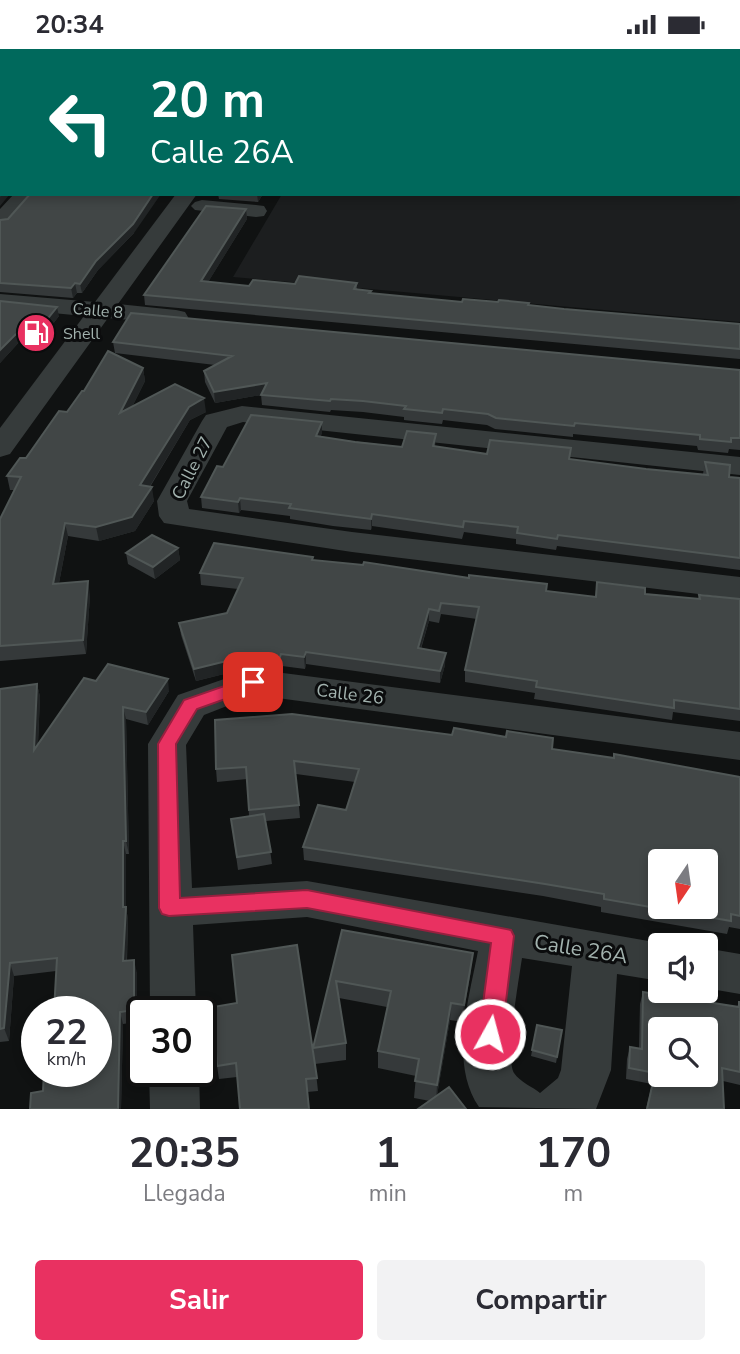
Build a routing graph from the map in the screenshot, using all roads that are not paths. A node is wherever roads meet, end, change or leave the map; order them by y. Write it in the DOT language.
graph roads {
  1 [pos="24,196"];
  2 [pos="183,199"];
  3 [pos="256,211"];
  4 [pos="0,221"];
  5 [pos="0,301"];
  6 [pos="100,310"];
  7 [pos="197,319"];
  8 [pos="0,448"];
  9 [pos="740,466"];
  10 [pos="740,588"];
  11 [pos="740,746"];
  12 [pos="169,908"];
  13 [pos="503,936"];
  14 [pos="596,951"];
  15 [pos="648,959"];
  16 [pos="718,970"];
  17 [pos="740,974"];
  18 [pos="172,996"];
  19 [pos="174,1087"];
  20 [pos="175,1109"];
  21 [pos="522,1109"];
  22 [pos="559,1109"];
  1 -- 4 [label="street"];
  2 -- 3 [label="street"];
  2 -- 6 [label="street"];
  5 -- 6 [label="street, Calle 8"];
  6 -- 7 [label="street, Calle 8"];
  6 -- 8 [label="street"];
  9 -- 10 [label="street, Calle 27"];
  11 -- 12 [label="street, Calle 26"];
  12 -- 13 [label="street, Calle 26A"];
  12 -- 18 [label="street, Calle 26"];
  13 -- 14 [label="street, Calle 26A"];
  13 -- 21 [label="street"];
  14 -- 15 [label="street, Calle 26A"];
  14 -- 22 [label="street"];
  16 -- 17 [label="street"];
  19 -- 20 [label="street"];
}
